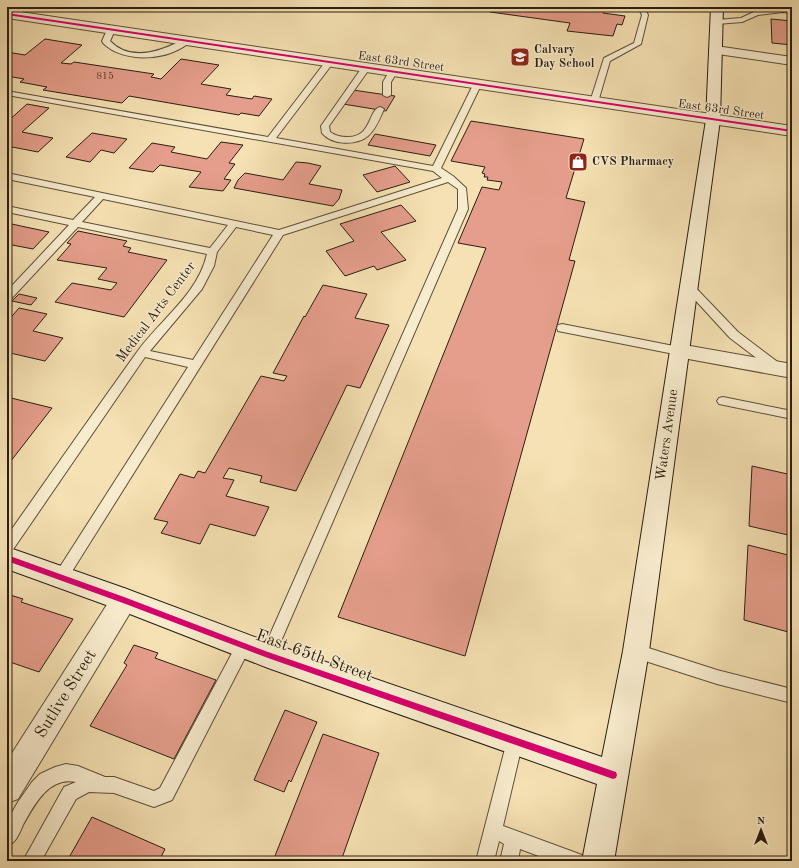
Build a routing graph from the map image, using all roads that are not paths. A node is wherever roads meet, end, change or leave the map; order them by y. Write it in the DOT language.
graph roads {
  1 [pos="641,7"];
  2 [pos="717,7"];
  3 [pos="792,11"];
  4 [pos="7,14"];
  5 [pos="717,22"];
  6 [pos="111,30"];
  7 [pos="187,41"];
  8 [pos="716,50"];
  9 [pos="792,60"];
  10 [pos="329,62"];
  11 [pos="366,68"];
  12 [pos="393,72"];
  13 [pos="477,85"];
  14 [pos="7,93"];
  15 [pos="387,95"];
  16 [pos="594,102"];
  17 [pos="380,109"];
  18 [pos="713,120"];
  19 [pos="792,131"];
  20 [pos="270,140"];
  21 [pos="436,168"];
  22 [pos="7,176"];
  23 [pos="450,178"];
  24 [pos="102,195"];
  25 [pos="7,209"];
  26 [pos="234,223"];
  27 [pos="76,224"];
  28 [pos="279,233"];
  29 [pos="212,252"];
  30 [pos="689,287"];
  31 [pos="7,297"];
  32 [pos="562,328"];
  33 [pos="679,351"];
  34 [pos="142,353"];
  35 [pos="195,364"];
  36 [pos="786,370"];
  37 [pos="723,401"];
  38 [pos="792,415"];
  39 [pos="7,547"];
  40 [pos="7,558"];
  41 [pos="61,577"];
  42 [pos="124,600"];
  43 [pos="256,650"];
  44 [pos="636,651"];
  45 [pos="792,696"];
  46 [pos="515,741"];
  47 [pos="613,775"];
  48 [pos="114,785"];
  49 [pos="7,788"];
  50 [pos="493,831"];
  51 [pos="7,838"];
  52 [pos="514,838"];
  53 [pos="32,861"];
  54 [pos="485,861"];
  55 [pos="509,861"];
  56 [pos="576,861"];
  57 [pos="598,861"];
  1 -- 16 [label="lane"];
  2 -- 5 [label="street, Waters Avenue"];
  3 -- 5 [label="lane"];
  4 -- 6 [label="street, East 63rd Street"];
  5 -- 8 [label="street, Waters Avenue"];
  6 -- 7 [label="street, East 63rd Street"];
  6 -- 7 [label="lane"];
  7 -- 10 [label="street, East 63rd Street"];
  8 -- 9 [label="street"];
  8 -- 18 [label="street, Waters Avenue"];
  10 -- 11 [label="street, East 63rd Street"];
  10 -- 20 [label="lane"];
  11 -- 12 [label="street, East 63rd Street"];
  11 -- 17 [label="lane"];
  12 -- 13 [label="street, East 63rd Street"];
  12 -- 15 [label="lane"];
  13 -- 16 [label="street, East 63rd Street"];
  13 -- 21 [label="lane"];
  14 -- 20 [label="lane"];
  16 -- 18 [label="street, East 63rd Street"];
  18 -- 19 [label="street, East 63rd Street"];
  18 -- 30 [label="street, Waters Avenue"];
  20 -- 21 [label="lane"];
  21 -- 23 [label="lane"];
  22 -- 24 [label="lane"];
  23 -- 28 [label="lane"];
  23 -- 43 [label="lane"];
  24 -- 26 [label="lane"];
  24 -- 27 [label="lane"];
  25 -- 27 [label="lane"];
  26 -- 28 [label="lane"];
  26 -- 29 [label="lane, Medical Arts Center"];
  27 -- 29 [label="lane"];
  27 -- 31 [label="lane"];
  28 -- 35 [label="lane"];
  29 -- 34 [label="lane, Medical Arts Center"];
  30 -- 33 [label="street, Waters Avenue"];
  30 -- 36 [label="lane"];
  32 -- 33 [label="lane"];
  33 -- 36 [label="street"];
  33 -- 44 [label="street, Waters Avenue"];
  34 -- 35 [label="lane"];
  34 -- 39 [label="lane, Medical Arts Center"];
  35 -- 41 [label="lane"];
  37 -- 38 [label="lane"];
  40 -- 41 [label="street, East 65th Street"];
  41 -- 42 [label="street, East 65th Street"];
  42 -- 43 [label="street, East 65th Street"];
  42 -- 49 [label="street, Sutlive Street"];
  43 -- 46 [label="street, East 65th Street"];
  43 -- 48 [label="lane"];
  44 -- 45 [label="lane"];
  44 -- 47 [label="street, Waters Avenue"];
  46 -- 47 [label="street, East 65th Street"];
  46 -- 50 [label="lane"];
  47 -- 57 [label="street, Waters Avenue"];
  48 -- 51 [label="lane"];
  48 -- 53 [label="lane"];
  50 -- 52 [label="lane"];
  50 -- 54 [label="lane"];
  52 -- 55 [label="lane"];
  52 -- 56 [label="lane"];
}
